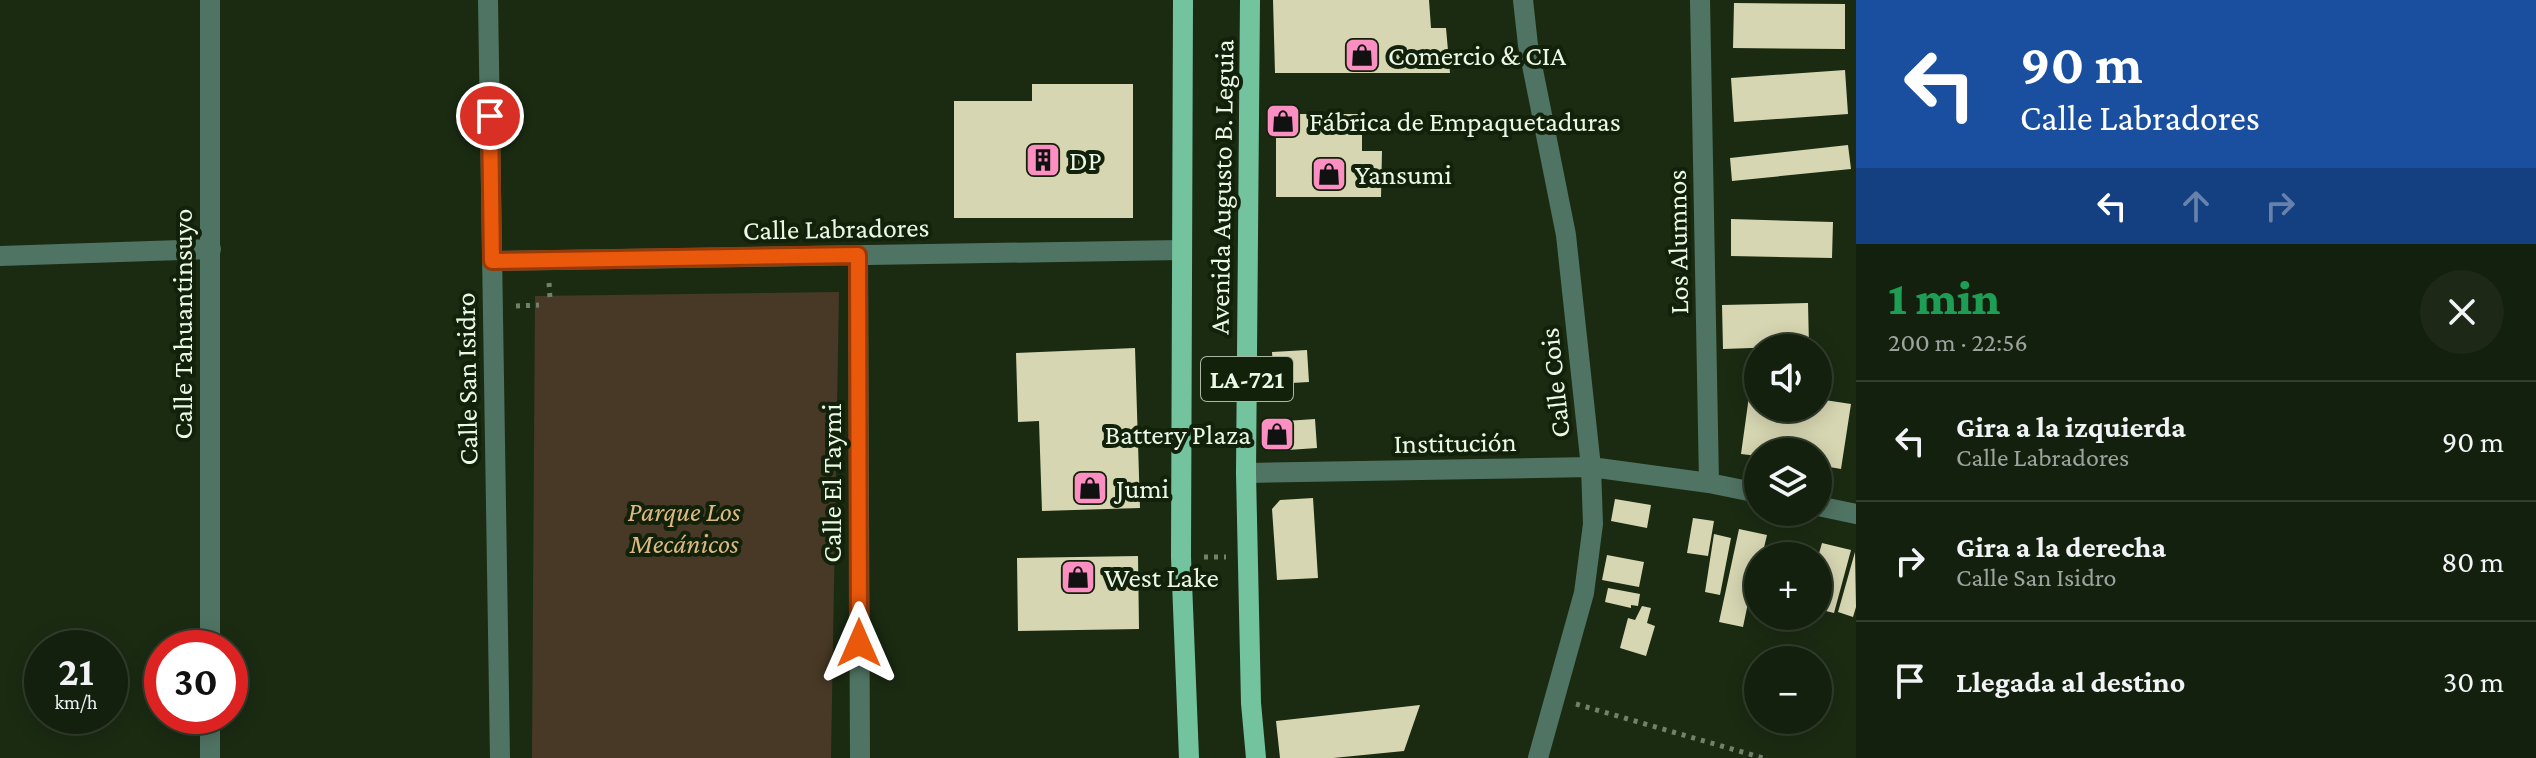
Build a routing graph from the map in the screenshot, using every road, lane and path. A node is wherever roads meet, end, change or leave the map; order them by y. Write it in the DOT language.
graph roads {
  1 [pos="210,0"];
  2 [pos="488,0"];
  3 [pos="1183,0"];
  4 [pos="1250,0"];
  5 [pos="1523,0"];
  6 [pos="1700,0"];
  7 [pos="211,249"];
  8 [pos="1181,250"];
  9 [pos="858,255"];
  10 [pos="0,256"];
  11 [pos="492,261"];
  12 [pos="1591,467"];
  13 [pos="1246,473"];
  14 [pos="1709,483"];
  15 [pos="1744,490"];
  16 [pos="1832,509"];
  17 [pos="1856,514"];
  18 [pos="1195,557"];
  19 [pos="1228,557"];
  20 [pos="210,630"];
  21 [pos="1554,698"];
  22 [pos="210,734"];
  23 [pos="210,758"];
  24 [pos="500,758"];
  25 [pos="860,758"];
  26 [pos="1189,758"];
  27 [pos="1256,758"];
  28 [pos="1538,758"];
  29 [pos="1763,758"];
  1 -- 7 [label="street, Calle Tahuantinsuyo"];
  2 -- 11 [label="street, Calle San Isidro"];
  3 -- 8 [label="main road, Avenida Augusto B. Leguia / LA-721"];
  4 -- 13 [label="main road, Avenida Augusto B. Leguia / LA-721"];
  5 -- 12 [label="street, Calle Cois"];
  6 -- 14 [label="street, Los Alumnos"];
  7 -- 10 [label="street"];
  7 -- 20 [label="street, Calle Tahuantinsuyo"];
  8 -- 9 [label="street, Calle Labradores"];
  8 -- 26 [label="main road, Avenida Augusto B. Leguia / LA-721"];
  9 -- 11 [label="street, Calle Labradores"];
  9 -- 25 [label="street, Calle El Taymi"];
  11 -- 24 [label="street, Calle San Isidro"];
  12 -- 13 [label="street, Institución"];
  12 -- 14 [label="street, Institución"];
  12 -- 21 [label="street, Calle Cois"];
  13 -- 27 [label="main road, Avenida Augusto B. Leguia / LA-721"];
  14 -- 15 [label="street, Institución"];
  16 -- 17 [label="street"];
  18 -- 19 [label="path"];
  21 -- 28 [label="street, Calle Cois"];
  21 -- 29 [label="path"];
  22 -- 23 [label="street"];
}
